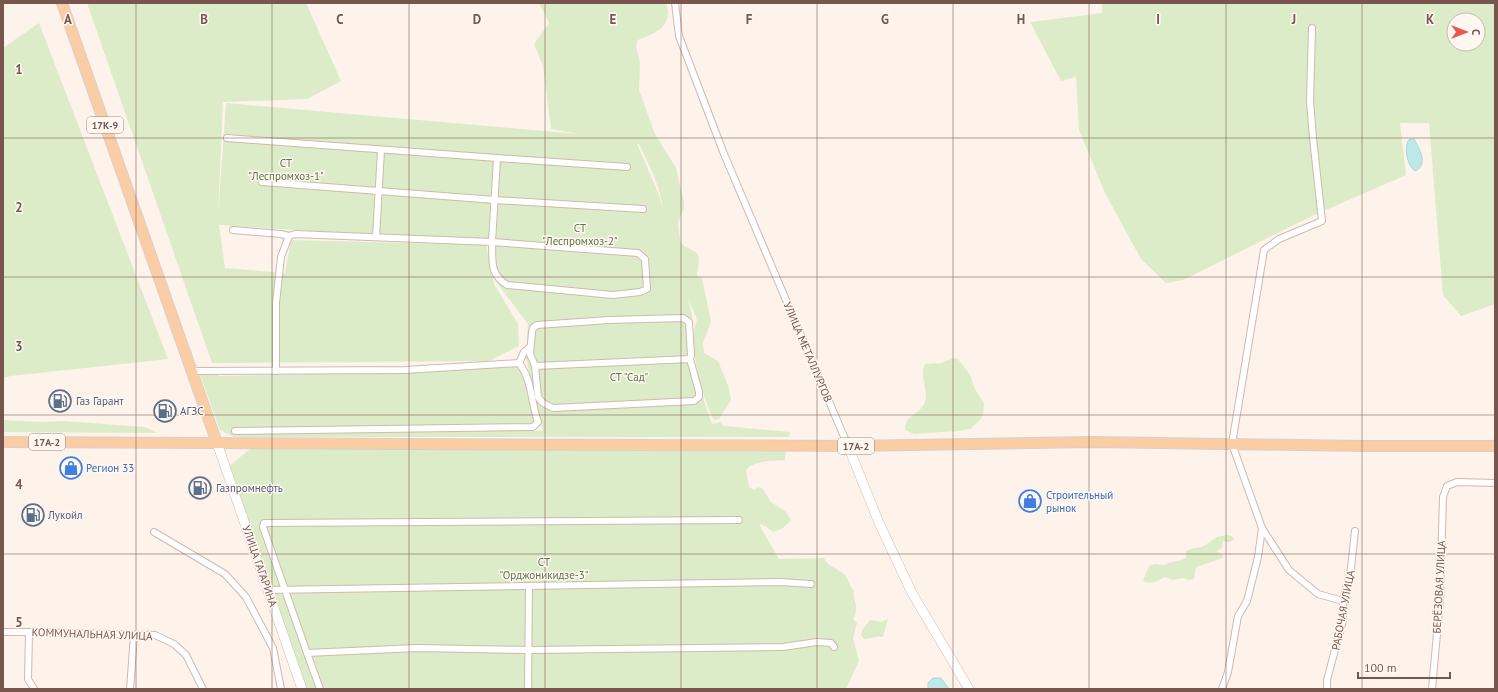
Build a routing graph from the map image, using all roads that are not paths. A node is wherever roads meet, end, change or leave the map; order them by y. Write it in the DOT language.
graph roads {
  1 [pos="62,3"];
  2 [pos="675,3"];
  3 [pos="1312,28"];
  4 [pos="227,138"];
  5 [pos="381,150"];
  6 [pos="497,158"];
  7 [pos="627,166"];
  8 [pos="262,182"];
  9 [pos="379,191"];
  10 [pos="495,200"];
  11 [pos="643,209"];
  12 [pos="233,230"];
  13 [pos="288,236"];
  14 [pos="376,237"];
  15 [pos="492,242"];
  16 [pos="530,347"];
  17 [pos="690,359"];
  18 [pos="519,363"];
  19 [pos="535,366"];
  20 [pos="276,370"];
  21 [pos="192,371"];
  22 [pos="235,431"];
  23 [pos="3,442"];
  24 [pos="217,443"];
  25 [pos="1232,444"];
  26 [pos="848,446"];
  27 [pos="1495,446"];
  28 [pos="1495,483"];
  29 [pos="739,520"];
  30 [pos="1262,528"];
  31 [pos="1355,531"];
  32 [pos="154,532"];
  33 [pos="811,584"];
  34 [pos="529,586"];
  35 [pos="284,589"];
  36 [pos="268,590"];
  37 [pos="1342,601"];
  38 [pos="3,632"];
  39 [pos="29,632"];
  40 [pos="134,635"];
  41 [pos="834,647"];
  42 [pos="529,650"];
  43 [pos="307,653"];
  44 [pos="34,689"];
  45 [pos="130,689"];
  46 [pos="203,689"];
  47 [pos="281,689"];
  48 [pos="302,689"];
  49 [pos="320,689"];
  50 [pos="528,689"];
  51 [pos="969,689"];
  52 [pos="1222,689"];
  53 [pos="1327,689"];
  54 [pos="1432,689"];
  1 -- 21 [label="main road, 17К-9"];
  2 -- 26 [label="street, УЛИЦА МЕТАЛЛУРГОВ"];
  3 -- 25 [label="street"];
  4 -- 5 [label="street"];
  5 -- 6 [label="street"];
  5 -- 9 [label="street"];
  6 -- 7 [label="street"];
  6 -- 10 [label="street"];
  8 -- 9 [label="street"];
  9 -- 10 [label="street"];
  9 -- 14 [label="street"];
  10 -- 11 [label="street"];
  10 -- 15 [label="street"];
  12 -- 13 [label="street"];
  13 -- 14 [label="street"];
  13 -- 20 [label="street"];
  14 -- 15 [label="street"];
  15 -- 15 [label="street"];
  16 -- 17 [label="street"];
  16 -- 18 [label="street"];
  16 -- 19 [label="street"];
  17 -- 19 [label="street"];
  17 -- 19 [label="street"];
  18 -- 20 [label="street"];
  18 -- 22 [label="street"];
  20 -- 21 [label="street"];
  21 -- 24 [label="main road, 17К-9"];
  23 -- 24 [label="main road, 17А-2"];
  24 -- 26 [label="main road, 17А-2"];
  24 -- 36 [label="street, УЛИЦА ГАГАРИНА"];
  25 -- 26 [label="main road, 17А-2"];
  25 -- 27 [label="main road, 17А-2"];
  25 -- 30 [label="street"];
  26 -- 51 [label="street, УЛИЦА МЕТАЛЛУРГОВ"];
  28 -- 54 [label="street, БЕРЁЗОВАЯ УЛИЦА"];
  29 -- 35 [label="street"];
  30 -- 37 [label="street"];
  30 -- 52 [label="street"];
  31 -- 37 [label="street, РАБОЧАЯ УЛИЦА"];
  32 -- 47 [label="street"];
  33 -- 34 [label="street"];
  34 -- 35 [label="street"];
  34 -- 42 [label="street"];
  35 -- 36 [label="street"];
  35 -- 43 [label="street"];
  36 -- 48 [label="street, УЛИЦА ГАГАРИНА"];
  37 -- 53 [label="street, РАБОЧАЯ УЛИЦА"];
  38 -- 39 [label="street, КОММУНАЛЬНАЯ УЛИЦА"];
  39 -- 40 [label="street, КОММУНАЛЬНАЯ УЛИЦА"];
  39 -- 44 [label="street"];
  40 -- 45 [label="street"];
  40 -- 46 [label="street, КОММУНАЛЬНАЯ УЛИЦА"];
  41 -- 42 [label="street"];
  42 -- 43 [label="street"];
  42 -- 50 [label="street"];
  43 -- 49 [label="street"];
}
